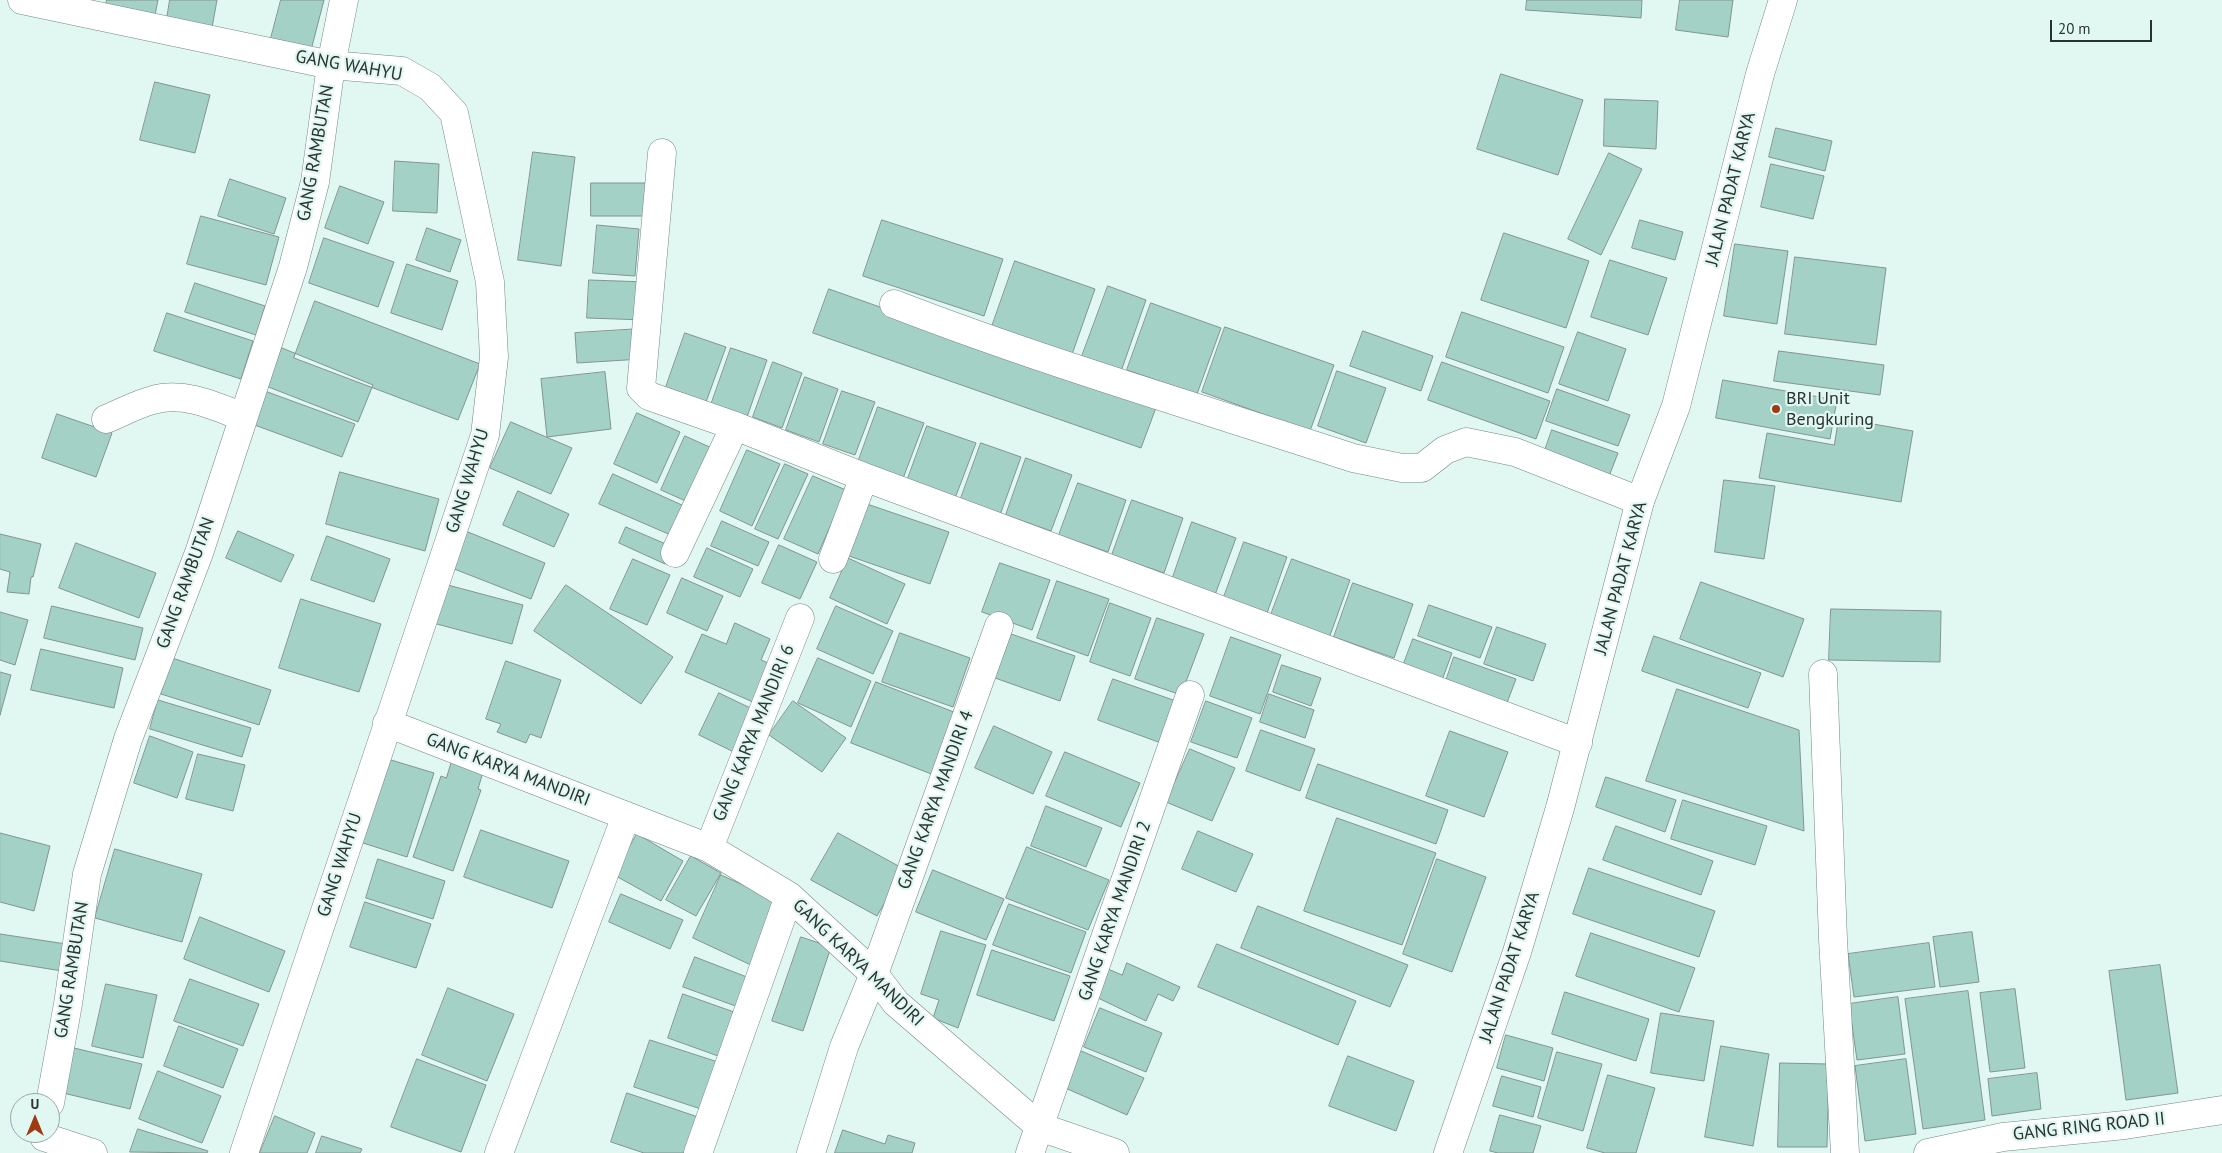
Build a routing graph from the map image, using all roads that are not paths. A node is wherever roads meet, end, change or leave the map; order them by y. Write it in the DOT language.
graph roads {
  1 [pos="22,0"];
  2 [pos="344,0"];
  3 [pos="1783,0"];
  4 [pos="331,65"];
  5 [pos="662,153"];
  6 [pos="894,304"];
  7 [pos="243,417"];
  8 [pos="106,419"];
  9 [pos="735,426"];
  10 [pos="864,477"];
  11 [pos="1640,501"];
  12 [pos="676,554"];
  13 [pos="833,559"];
  14 [pos="800,618"];
  15 [pos="999,626"];
  16 [pos="1822,674"];
  17 [pos="1190,695"];
  18 [pos="387,723"];
  19 [pos="1578,742"];
  20 [pos="626,816"];
  21 [pos="709,848"];
  22 [pos="789,896"];
  23 [pos="874,974"];
  24 [pos="52,1093"];
  25 [pos="2222,1110"];
  26 [pos="1040,1128"];
  27 [pos="52,1143"];
  28 [pos="94,1153"];
  29 [pos="244,1153"];
  30 [pos="499,1153"];
  31 [pos="698,1153"];
  32 [pos="810,1153"];
  33 [pos="1030,1153"];
  34 [pos="1115,1153"];
  35 [pos="1448,1153"];
  36 [pos="1845,1153"];
  37 [pos="1928,1153"];
  1 -- 4 [label="street, GANG WAHYU"];
  2 -- 4 [label="street, GANG RAMBUTAN"];
  3 -- 11 [label="street, JALAN PADAT KARYA"];
  4 -- 7 [label="street, GANG RAMBUTAN"];
  4 -- 18 [label="street, GANG WAHYU"];
  5 -- 9 [label="street"];
  6 -- 11 [label="street"];
  7 -- 8 [label="street"];
  7 -- 24 [label="street, GANG RAMBUTAN"];
  9 -- 10 [label="street"];
  9 -- 12 [label="street"];
  10 -- 13 [label="street"];
  10 -- 19 [label="street"];
  11 -- 19 [label="street, JALAN PADAT KARYA"];
  14 -- 21 [label="street, GANG KARYA MANDIRI 6"];
  15 -- 23 [label="street, GANG KARYA MANDIRI 4"];
  16 -- 36 [label="street"];
  17 -- 26 [label="street, GANG KARYA MANDIRI 2"];
  18 -- 20 [label="street, GANG KARYA MANDIRI"];
  18 -- 29 [label="street, GANG WAHYU"];
  19 -- 35 [label="street, JALAN PADAT KARYA"];
  20 -- 21 [label="street, GANG KARYA MANDIRI"];
  20 -- 30 [label="street"];
  21 -- 22 [label="street, GANG KARYA MANDIRI"];
  22 -- 23 [label="street, GANG KARYA MANDIRI"];
  22 -- 31 [label="street"];
  23 -- 26 [label="street, GANG KARYA MANDIRI"];
  23 -- 32 [label="street, GANG KARYA MANDIRI 4"];
  25 -- 37 [label="street, GANG RING ROAD II"];
  26 -- 33 [label="street, GANG KARYA MANDIRI 2"];
  26 -- 34 [label="street, GANG KARYA MANDIRI"];
  27 -- 28 [label="street"];
}
